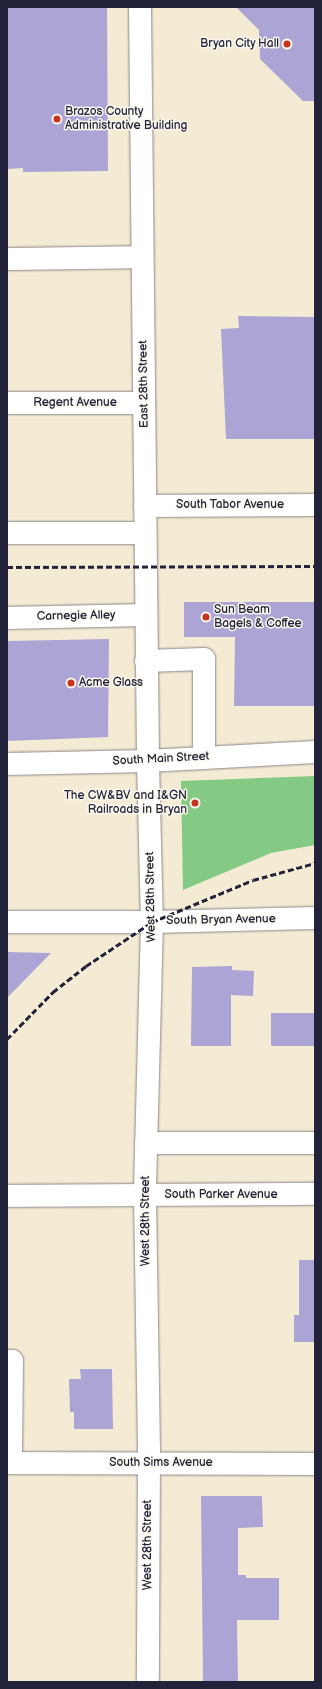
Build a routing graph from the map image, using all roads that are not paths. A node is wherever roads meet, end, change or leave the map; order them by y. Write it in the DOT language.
graph roads {
  1 [pos="140,7"];
  2 [pos="142,257"];
  3 [pos="7,259"];
  4 [pos="7,403"];
  5 [pos="144,403"];
  6 [pos="315,505"];
  7 [pos="145,506"];
  8 [pos="7,533"];
  9 [pos="145,533"];
  10 [pos="146,615"];
  11 [pos="7,618"];
  12 [pos="146,661"];
  13 [pos="315,752"];
  14 [pos="204,758"];
  15 [pos="148,761"];
  16 [pos="7,764"];
  17 [pos="315,918"];
  18 [pos="7,922"];
  19 [pos="152,922"];
  20 [pos="146,1143"];
  21 [pos="315,1143"];
  22 [pos="315,1194"];
  23 [pos="145,1195"];
  24 [pos="7,1196"];
  25 [pos="7,1361"];
  26 [pos="149,1462"];
  27 [pos="9,1463"];
  28 [pos="315,1464"];
  29 [pos="148,1682"];
  1 -- 2 [label="street, East 28th Street"];
  2 -- 3 [label="street"];
  2 -- 5 [label="street, East 28th Street"];
  4 -- 5 [label="street, Regent Avenue"];
  5 -- 7 [label="street, East 28th Street"];
  6 -- 7 [label="street, South Tabor Avenue"];
  7 -- 9 [label="street, East 28th Street"];
  8 -- 9 [label="street"];
  9 -- 10 [label="street, East 28th Street"];
  10 -- 11 [label="street, Carnegie Alley"];
  10 -- 12 [label="street, East 28th Street"];
  12 -- 14 [label="street"];
  12 -- 15 [label="street, East 28th Street"];
  13 -- 14 [label="street, South Main Street"];
  14 -- 15 [label="street, South Main Street"];
  15 -- 16 [label="street, South Main Street"];
  15 -- 19 [label="street, West 28th Street"];
  17 -- 19 [label="street, South Bryan Avenue"];
  18 -- 19 [label="street, South Bryan Avenue"];
  19 -- 20 [label="street, West 28th Street"];
  20 -- 21 [label="street"];
  20 -- 23 [label="street, West 28th Street"];
  22 -- 23 [label="street, South Parker Avenue"];
  23 -- 24 [label="street, South Parker Avenue"];
  23 -- 26 [label="street, West 28th Street"];
  25 -- 27 [label="street"];
  26 -- 27 [label="street, South Sims Avenue"];
  26 -- 28 [label="street, South Sims Avenue"];
  26 -- 29 [label="street, West 28th Street"];
}
